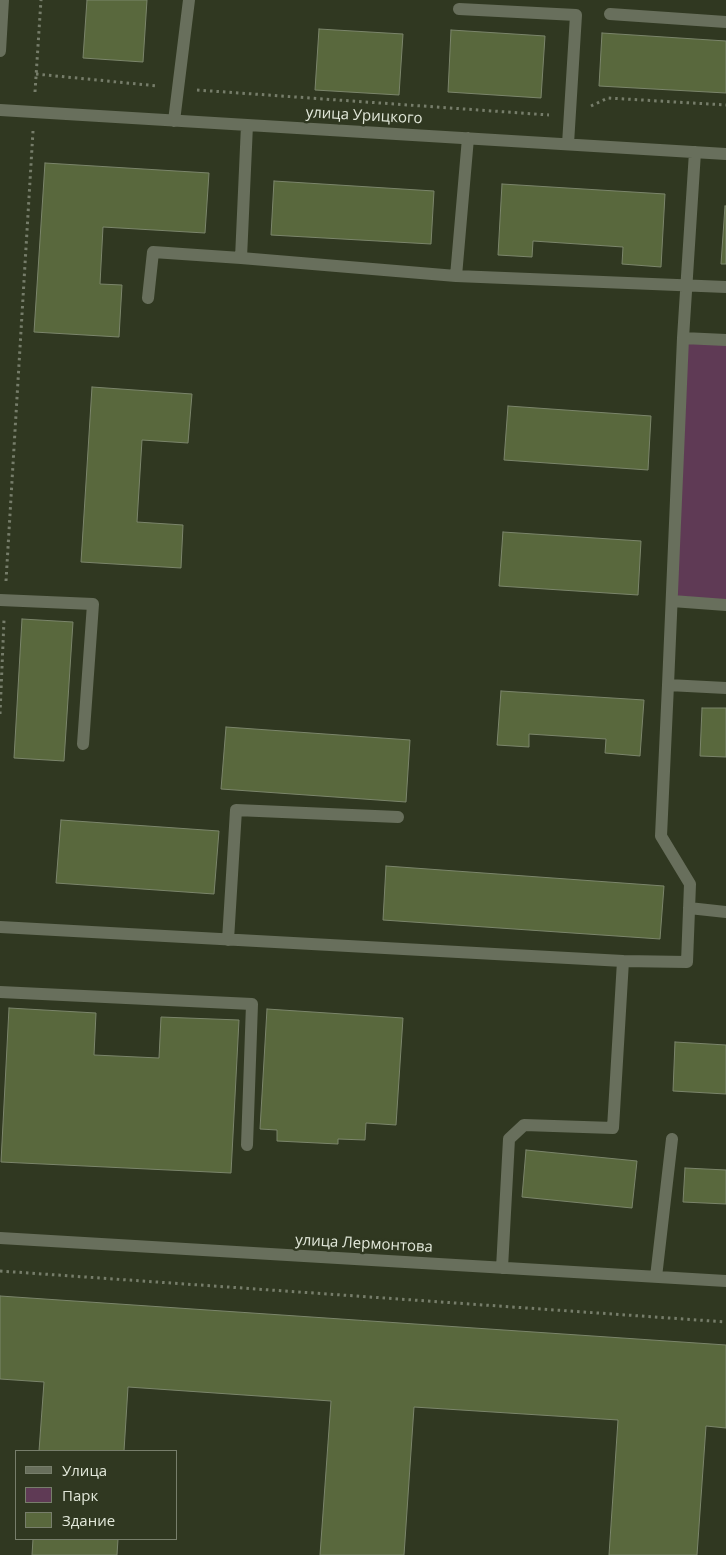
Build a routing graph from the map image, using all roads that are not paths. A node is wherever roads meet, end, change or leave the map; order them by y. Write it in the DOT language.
graph roads {
  1 [pos="3,0"];
  2 [pos="189,0"];
  3 [pos="459,9"];
  4 [pos="610,14"];
  5 [pos="726,22"];
  6 [pos="0,51"];
  7 [pos="0,110"];
  8 [pos="174,121"];
  9 [pos="247,125"];
  10 [pos="468,138"];
  11 [pos="568,144"];
  12 [pos="695,152"];
  13 [pos="726,154"];
  14 [pos="241,258"];
  15 [pos="456,276"];
  16 [pos="686,286"];
  17 [pos="726,287"];
  18 [pos="148,298"];
  19 [pos="683,338"];
  20 [pos="726,340"];
  21 [pos="2,600"];
  22 [pos="672,601"];
  23 [pos="726,605"];
  24 [pos="668,685"];
  25 [pos="726,688"];
  26 [pos="83,744"];
  27 [pos="398,818"];
  28 [pos="689,908"];
  29 [pos="726,912"];
  30 [pos="0,927"];
  31 [pos="228,940"];
  32 [pos="623,961"];
  33 [pos="0,992"];
  34 [pos="672,1139"];
  35 [pos="247,1145"];
  36 [pos="0,1238"];
  37 [pos="502,1268"];
  38 [pos="656,1277"];
  39 [pos="726,1281"];
  1 -- 6 [label="street"];
  2 -- 8 [label="street"];
  3 -- 11 [label="street"];
  4 -- 5 [label="street"];
  7 -- 8 [label="street, улица Урицкого"];
  8 -- 9 [label="street, улица Урицкого"];
  9 -- 10 [label="street, улица Урицкого"];
  9 -- 14 [label="street"];
  10 -- 11 [label="street, улица Урицкого"];
  10 -- 15 [label="street"];
  11 -- 12 [label="street, улица Урицкого"];
  12 -- 13 [label="street, улица Урицкого"];
  12 -- 16 [label="street"];
  14 -- 15 [label="street"];
  14 -- 18 [label="street"];
  15 -- 16 [label="street"];
  16 -- 17 [label="street"];
  16 -- 19 [label="street"];
  19 -- 20 [label="street"];
  19 -- 22 [label="street"];
  21 -- 26 [label="street"];
  22 -- 23 [label="street"];
  22 -- 24 [label="street"];
  24 -- 25 [label="street"];
  24 -- 28 [label="street"];
  27 -- 31 [label="street"];
  28 -- 29 [label="street"];
  28 -- 32 [label="street"];
  30 -- 31 [label="street"];
  31 -- 32 [label="street"];
  32 -- 37 [label="street"];
  33 -- 35 [label="street"];
  34 -- 38 [label="street"];
  36 -- 37 [label="street, улица Лермонтова"];
  37 -- 38 [label="street, улица Лермонтова"];
  38 -- 39 [label="street, улица Лермонтова"];
}
